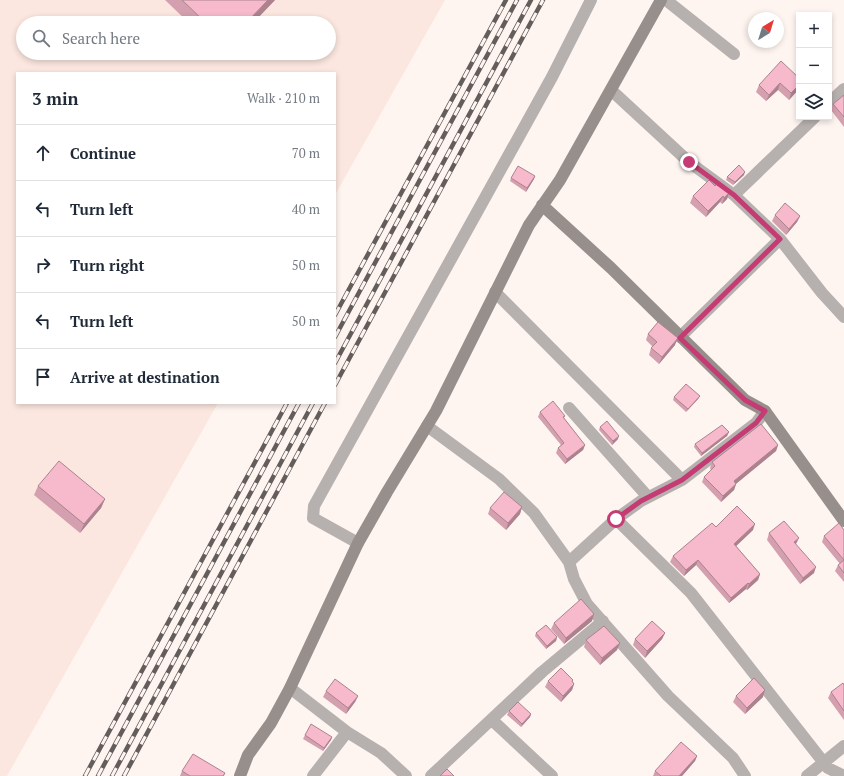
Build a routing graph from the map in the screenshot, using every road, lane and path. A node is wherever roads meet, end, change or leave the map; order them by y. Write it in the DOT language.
graph roads {
  1 [pos="591,0"];
  2 [pos="661,0"];
  3 [pos="666,0"];
  4 [pos="734,54"];
  5 [pos="844,89"];
  6 [pos="611,90"];
  7 [pos="832,100"];
  8 [pos="812,120"];
  9 [pos="734,195"];
  10 [pos="542,205"];
  11 [pos="780,239"];
  12 [pos="495,292"];
  13 [pos="844,316"];
  14 [pos="680,338"];
  15 [pos="569,408"];
  16 [pos="765,411"];
  17 [pos="428,426"];
  18 [pos="682,480"];
  19 [pos="648,497"];
  20 [pos="843,517"];
  21 [pos="616,519"];
  22 [pos="358,543"];
  23 [pos="569,562"];
  24 [pos="603,622"];
  25 [pos="290,688"];
  26 [pos="492,720"];
  27 [pos="347,732"];
  28 [pos="844,746"];
  29 [pos="824,763"];
  30 [pos="240,776"];
  31 [pos="313,776"];
  32 [pos="406,776"];
  33 [pos="431,776"];
  34 [pos="552,776"];
  35 [pos="745,776"];
  36 [pos="808,776"];
  37 [pos="844,776"];
  1 -- 22 [label="street"];
  2 -- 6 [label="street"];
  3 -- 4 [label="street"];
  5 -- 7 [label="street"];
  6 -- 9 [label="street"];
  6 -- 10 [label="street"];
  8 -- 9 [label="street"];
  9 -- 11 [label="street"];
  10 -- 12 [label="street"];
  10 -- 14 [label="street"];
  11 -- 13 [label="street"];
  11 -- 14 [label="street"];
  12 -- 17 [label="street"];
  12 -- 18 [label="street"];
  14 -- 16 [label="street"];
  15 -- 19 [label="street"];
  16 -- 18 [label="street"];
  16 -- 20 [label="street"];
  17 -- 22 [label="street"];
  17 -- 23 [label="street"];
  18 -- 19 [label="street"];
  19 -- 21 [label="street"];
  21 -- 23 [label="street"];
  21 -- 29 [label="street"];
  22 -- 25 [label="street"];
  23 -- 24 [label="street"];
  24 -- 26 [label="street"];
  24 -- 35 [label="street"];
  25 -- 27 [label="street"];
  25 -- 30 [label="street"];
  26 -- 33 [label="street"];
  26 -- 34 [label="street"];
  27 -- 31 [label="street"];
  27 -- 32 [label="street"];
  28 -- 29 [label="street"];
  29 -- 36 [label="street"];
  29 -- 37 [label="street"];
}
